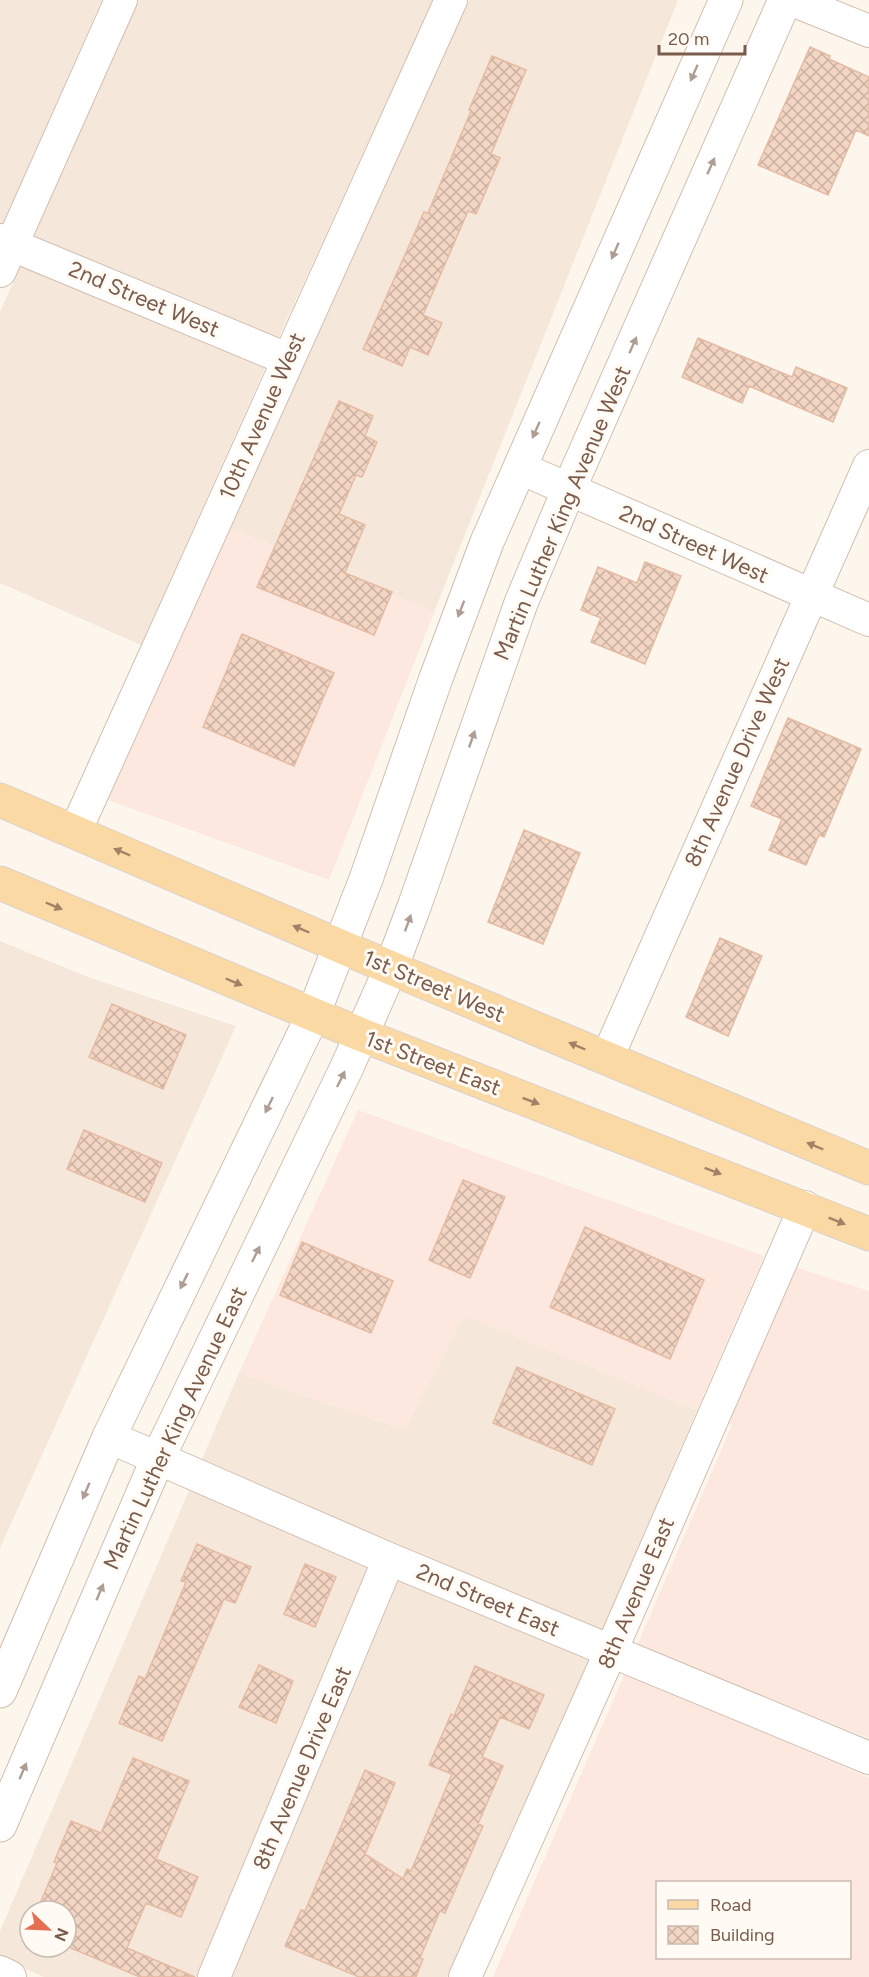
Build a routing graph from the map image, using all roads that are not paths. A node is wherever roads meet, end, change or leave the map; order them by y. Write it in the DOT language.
graph roads {
  1 [pos="120,0"];
  2 [pos="451,0"];
  3 [pos="726,0"];
  4 [pos="785,0"];
  5 [pos="792,0"];
  6 [pos="869,31"];
  7 [pos="4,252"];
  8 [pos="287,359"];
  9 [pos="869,466"];
  10 [pos="520,468"];
  11 [pos="569,489"];
  12 [pos="811,596"];
  13 [pos="869,620"];
  14 [pos="0,800"];
  15 [pos="75,832"];
  16 [pos="0,883"];
  17 [pos="341,947"];
  18 [pos="391,969"];
  19 [pos="313,1015"];
  20 [pos="362,1035"];
  21 [pos="607,1058"];
  22 [pos="869,1168"];
  23 [pos="805,1208"];
  24 [pos="869,1234"];
  25 [pos="109,1437"];
  26 [pos="158,1458"];
  27 [pos="389,1559"];
  28 [pos="611,1651"];
  29 [pos="0,1691"];
  30 [pos="869,1758"];
  31 [pos="0,1825"];
  32 [pos="0,1972"];
  33 [pos="10,1977"];
  34 [pos="214,1977"];
  35 [pos="465,1977"];
  1 -- 7 [label="street"];
  2 -- 8 [label="street, 10th Avenue West"];
  3 -- 10 [label="street, one-way"];
  11 -- 4 [label="street, Martin Luther King Avenue West, one-way"];
  5 -- 6 [label="street"];
  7 -- 8 [label="street, 2nd Street West"];
  8 -- 15 [label="street, 10th Avenue West"];
  9 -- 12 [label="street, 8th Avenue Drive West"];
  10 -- 11 [label="street, 2nd Street West"];
  10 -- 17 [label="street, one-way"];
  11 -- 12 [label="street, 2nd Street West"];
  18 -- 11 [label="street, Martin Luther King Avenue West, one-way"];
  12 -- 13 [label="street, 2nd Street West"];
  12 -- 21 [label="street, 8th Avenue Drive West"];
  14 -- 15 [label="main road, 1st Street West"];
  17 -- 15 [label="main road, 1st Street West, one-way"];
  16 -- 19 [label="main road, 1st Street East, one-way"];
  17 -- 18 [label="main road, 1st Street West"];
  17 -- 19 [label="street"];
  18 -- 20 [label="street, Martin Luther King Avenue West"];
  21 -- 18 [label="main road, 1st Street West, one-way"];
  19 -- 20 [label="main road, 1st Street East"];
  19 -- 25 [label="street, one-way"];
  20 -- 23 [label="main road, 1st Street East, one-way"];
  26 -- 20 [label="street, Martin Luther King Avenue East, one-way"];
  22 -- 21 [label="main road, 1st Street West, one-way"];
  23 -- 24 [label="main road, 1st Street East, one-way"];
  23 -- 28 [label="street, 8th Avenue East"];
  25 -- 26 [label="street, 2nd Street East"];
  25 -- 29 [label="street, one-way"];
  26 -- 27 [label="street, 2nd Street East"];
  31 -- 26 [label="street, Martin Luther King Avenue East, one-way"];
  27 -- 28 [label="street, 2nd Street East"];
  27 -- 34 [label="street, 8th Avenue Drive East"];
  28 -- 30 [label="street, 2nd Street East"];
  28 -- 35 [label="street, 8th Avenue East"];
  32 -- 33 [label="street"];
}
